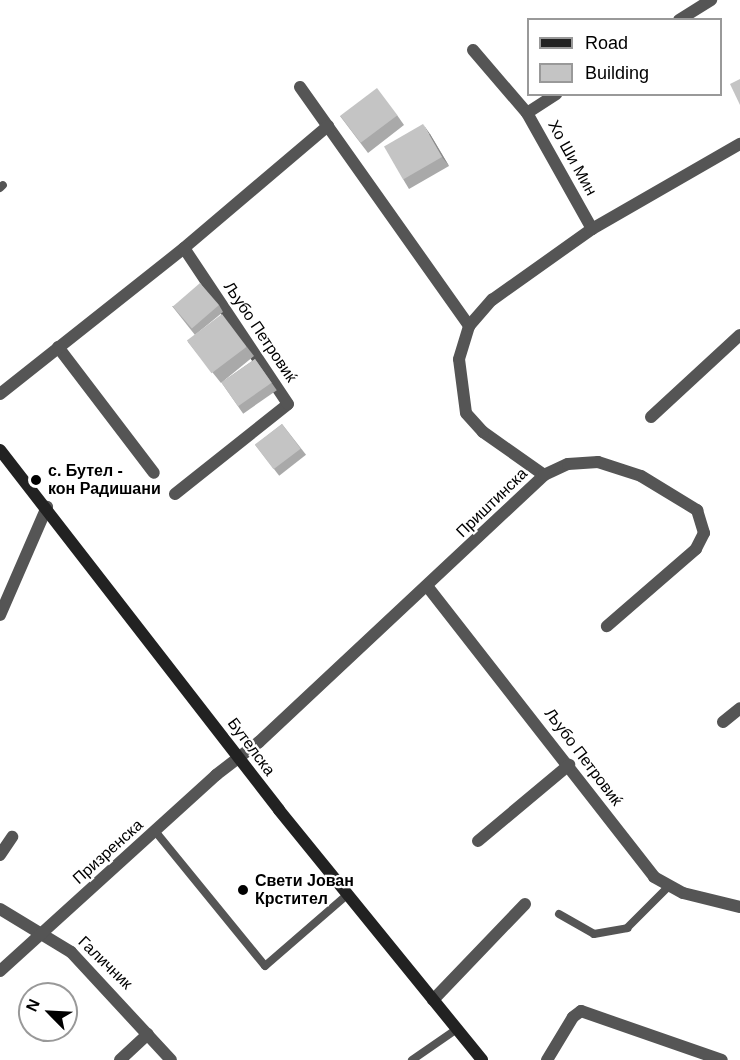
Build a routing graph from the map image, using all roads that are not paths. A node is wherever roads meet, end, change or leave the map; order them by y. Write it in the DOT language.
graph roads {
  1 [pos="711,0"];
  2 [pos="682,18"];
  3 [pos="473,50"];
  4 [pos="300,87"];
  5 [pos="553,96"];
  6 [pos="527,113"];
  7 [pos="328,126"];
  8 [pos="740,144"];
  9 [pos="592,229"];
  10 [pos="184,248"];
  11 [pos="469,326"];
  12 [pos="740,335"];
  13 [pos="58,347"];
  14 [pos="0,394"];
  15 [pos="651,417"];
  16 [pos="0,450"];
  17 [pos="154,473"];
  18 [pos="544,475"];
  19 [pos="175,494"];
  20 [pos="47,507"];
  21 [pos="427,586"];
  22 [pos="0,615"];
  23 [pos="608,626"];
  24 [pos="740,708"];
  25 [pos="723,722"];
  26 [pos="238,757"];
  27 [pos="569,765"];
  28 [pos="155,831"];
  29 [pos="12,837"];
  30 [pos="478,841"];
  31 [pos="0,855"];
  32 [pos="668,887"];
  33 [pos="347,895"];
  34 [pos="525,904"];
  35 [pos="740,908"];
  36 [pos="0,909"];
  37 [pos="559,914"];
  38 [pos="43,933"];
  39 [pos="0,971"];
  40 [pos="433,1000"];
  41 [pos="457,1029"];
  42 [pos="148,1034"];
  43 [pos="120,1060"];
  44 [pos="171,1060"];
  45 [pos="412,1060"];
  46 [pos="482,1060"];
  47 [pos="547,1060"];
  48 [pos="722,1060"];
  1 -- 2 [label="street"];
  3 -- 6 [label="street, Хо Ши Мин"];
  4 -- 7 [label="street"];
  5 -- 6 [label="street"];
  6 -- 9 [label="street, Хо Ши Мин"];
  7 -- 10 [label="street"];
  7 -- 11 [label="street"];
  8 -- 9 [label="street, Приштинска"];
  9 -- 11 [label="street, Приштинска"];
  10 -- 13 [label="street"];
  10 -- 19 [label="street, Љубо Петровиќ"];
  11 -- 18 [label="street, Приштинска"];
  12 -- 15 [label="street"];
  13 -- 14 [label="street"];
  13 -- 17 [label="street"];
  16 -- 20 [label="street, Бутелска"];
  18 -- 21 [label="street, Приштинска"];
  18 -- 23 [label="street"];
  20 -- 22 [label="street"];
  20 -- 26 [label="street, Бутелска"];
  21 -- 26 [label="street, Приштинска"];
  21 -- 27 [label="street, Љубо Петровиќ"];
  24 -- 25 [label="street"];
  26 -- 28 [label="street, Призренска"];
  26 -- 33 [label="street, Бутелска"];
  27 -- 30 [label="street"];
  27 -- 32 [label="street, Љубо Петровиќ"];
  28 -- 33 [label="lane"];
  28 -- 38 [label="street, Призренска"];
  29 -- 31 [label="street"];
  32 -- 35 [label="street, Љубо Петровиќ"];
  32 -- 37 [label="lane"];
  33 -- 40 [label="street, Бутелска"];
  34 -- 40 [label="street"];
  36 -- 38 [label="street, Галичник"];
  38 -- 39 [label="street, Призренска"];
  38 -- 42 [label="street, Галичник"];
  40 -- 41 [label="street, Бутелска"];
  41 -- 45 [label="lane"];
  41 -- 46 [label="street, Бутелска"];
  42 -- 43 [label="street"];
  42 -- 44 [label="street, Галичник"];
  47 -- 48 [label="street"];
}
